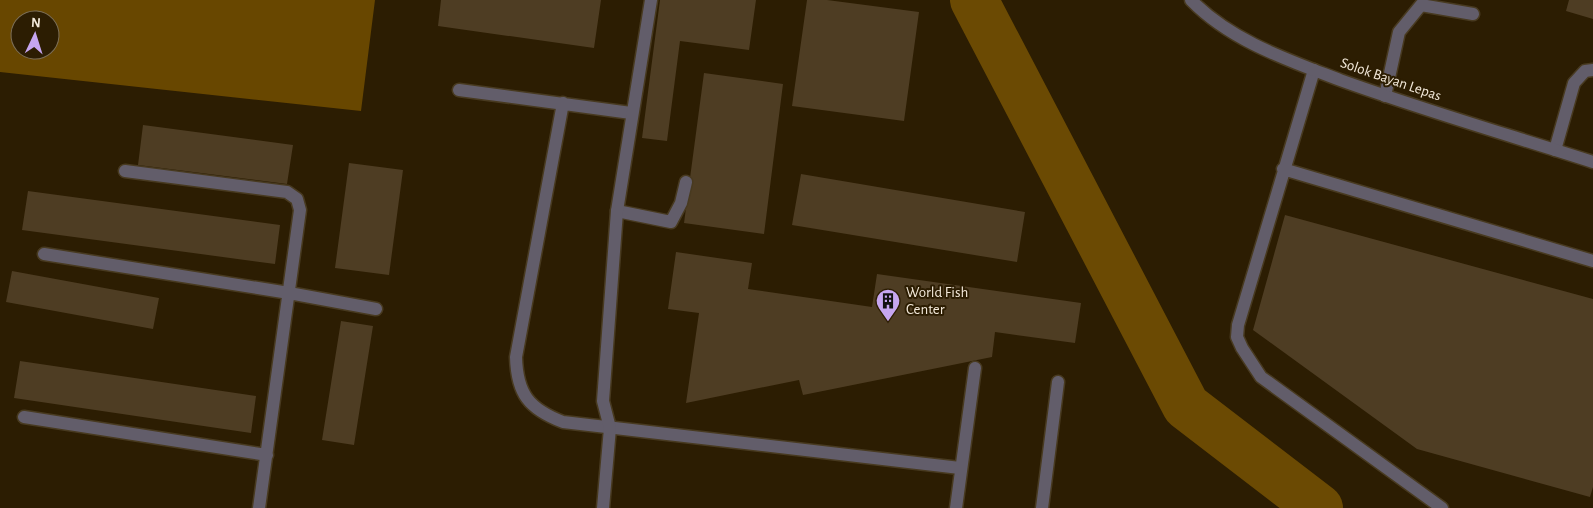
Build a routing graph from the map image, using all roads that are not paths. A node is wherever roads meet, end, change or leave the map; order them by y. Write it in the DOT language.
graph roads {
  1 [pos="651,0"];
  2 [pos="1191,0"];
  3 [pos="1474,14"];
  4 [pos="1314,70"];
  5 [pos="1593,70"];
  6 [pos="459,90"];
  7 [pos="1385,96"];
  8 [pos="563,104"];
  9 [pos="631,113"];
  10 [pos="1555,150"];
  11 [pos="1593,162"];
  12 [pos="1283,169"];
  13 [pos="125,171"];
  14 [pos="686,182"];
  15 [pos="617,211"];
  16 [pos="44,254"];
  17 [pos="1593,261"];
  18 [pos="288,293"];
  19 [pos="376,309"];
  20 [pos="975,368"];
  21 [pos="1058,382"];
  22 [pos="24,416"];
  23 [pos="610,428"];
  24 [pos="267,455"];
  25 [pos="960,468"];
  26 [pos="258,508"];
  27 [pos="603,508"];
  28 [pos="956,508"];
  29 [pos="1042,508"];
  30 [pos="1442,508"];
  1 -- 9 [label="street"];
  2 -- 4 [label="street, Solok Bayan Lepas"];
  3 -- 7 [label="street"];
  4 -- 7 [label="street, Solok Bayan Lepas"];
  4 -- 12 [label="street"];
  5 -- 10 [label="street"];
  6 -- 8 [label="street"];
  7 -- 10 [label="street, Solok Bayan Lepas"];
  8 -- 9 [label="street"];
  8 -- 23 [label="street"];
  9 -- 15 [label="street"];
  10 -- 11 [label="street, Solok Bayan Lepas"];
  12 -- 17 [label="street"];
  12 -- 30 [label="street"];
  13 -- 18 [label="street"];
  14 -- 15 [label="street"];
  15 -- 23 [label="street"];
  16 -- 18 [label="street"];
  18 -- 19 [label="street"];
  18 -- 24 [label="street"];
  20 -- 25 [label="street"];
  21 -- 29 [label="street"];
  22 -- 24 [label="street"];
  23 -- 25 [label="street"];
  23 -- 27 [label="street"];
  24 -- 26 [label="street"];
  25 -- 28 [label="street"];
}
